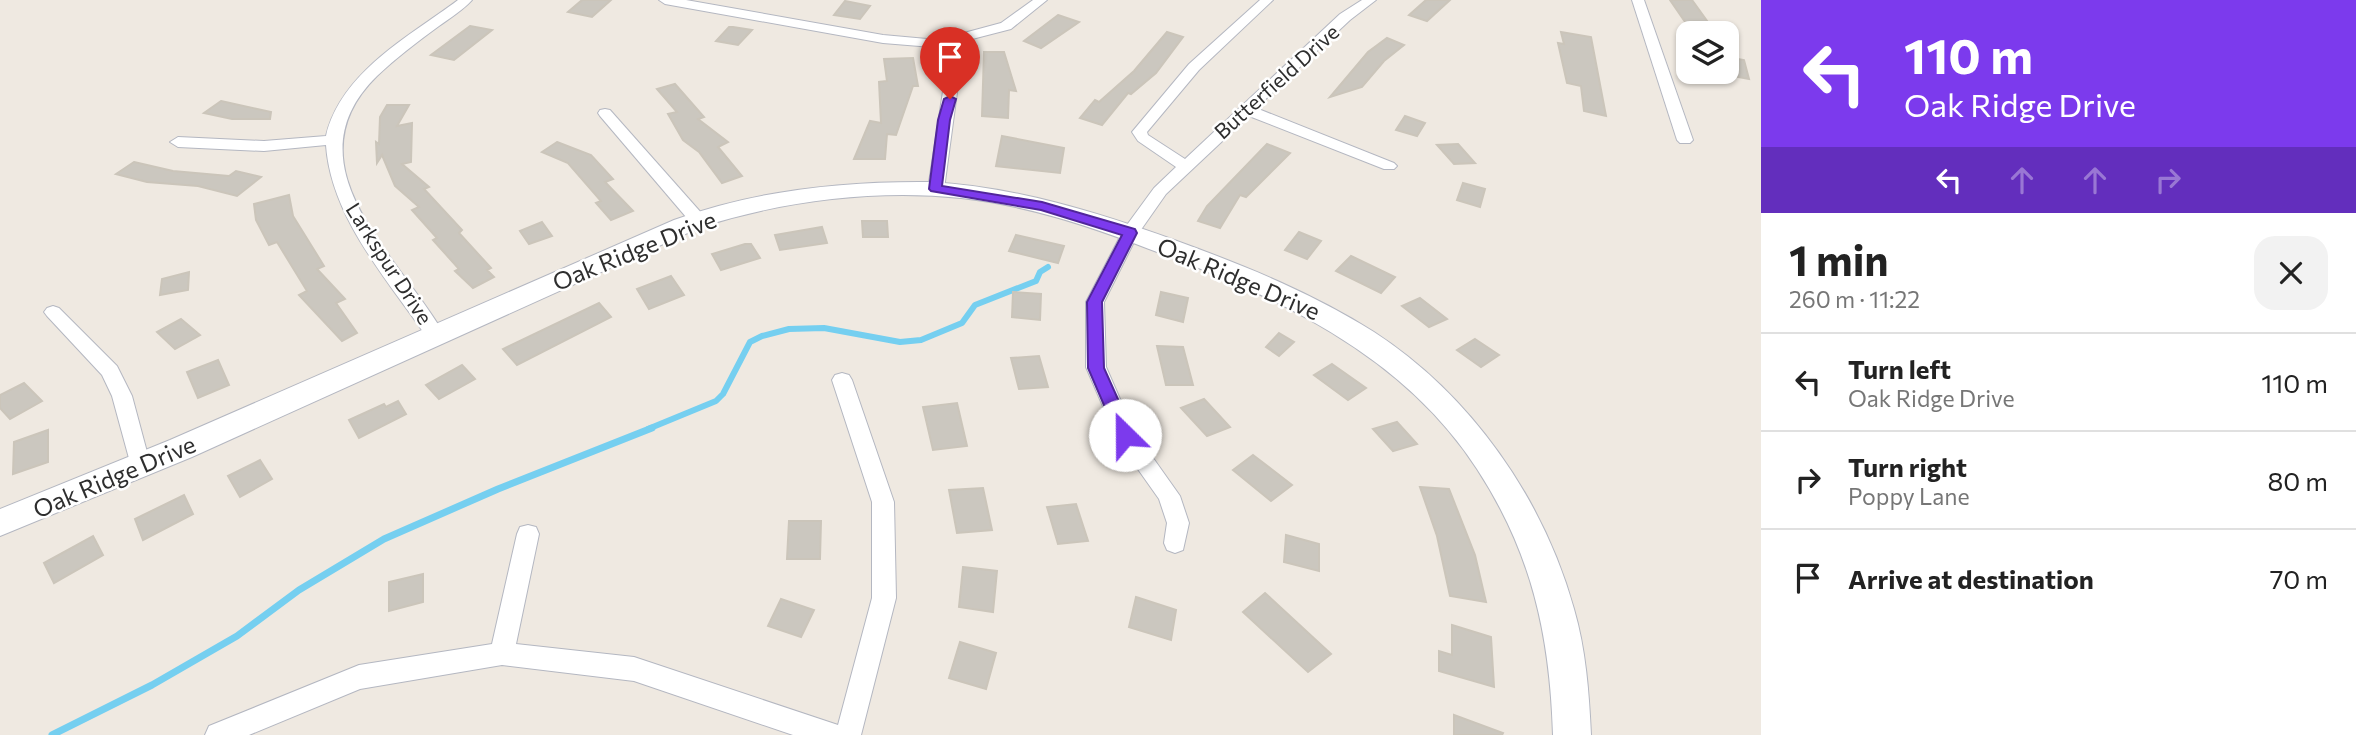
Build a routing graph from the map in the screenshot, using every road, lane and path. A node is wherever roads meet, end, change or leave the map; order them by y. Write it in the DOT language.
graph roads {
  1 [pos="466,0"];
  2 [pos="665,0"];
  3 [pos="1041,0"];
  4 [pos="1266,0"];
  5 [pos="1370,0"];
  6 [pos="1638,0"];
  7 [pos="938,44"];
  8 [pos="1245,108"];
  9 [pos="605,113"];
  10 [pos="333,140"];
  11 [pos="1685,140"];
  12 [pos="178,142"];
  13 [pos="1184,165"];
  14 [pos="1388,166"];
  15 [pos="936,189"];
  16 [pos="698,220"];
  17 [pos="1130,233"];
  18 [pos="53,312"];
  19 [pos="435,334"];
  20 [pos="842,380"];
  21 [pos="140,467"];
  22 [pos="0,523"];
  23 [pos="528,534"];
  24 [pos="1175,543"];
  25 [pos="502,654"];
  26 [pos="218,735"];
  27 [pos="831,735"];
  28 [pos="848,735"];
  29 [pos="1572,735"];
  1 -- 10 [label="street"];
  2 -- 7 [label="street"];
  3 -- 7 [label="street"];
  4 -- 13 [label="street"];
  5 -- 8 [label="street, Butterfield Drive"];
  6 -- 11 [label="street"];
  7 -- 15 [label="street"];
  8 -- 13 [label="street, Butterfield Drive"];
  8 -- 14 [label="street"];
  9 -- 16 [label="street"];
  10 -- 12 [label="street"];
  10 -- 19 [label="street, Larkspur Drive"];
  13 -- 17 [label="street, Butterfield Drive"];
  15 -- 16 [label="street, Oak Ridge Drive"];
  15 -- 17 [label="street, Oak Ridge Drive"];
  16 -- 19 [label="street, Oak Ridge Drive"];
  17 -- 24 [label="street, Butterfield Drive"];
  17 -- 29 [label="street, Oak Ridge Drive"];
  18 -- 21 [label="street"];
  19 -- 21 [label="street, Oak Ridge Drive"];
  20 -- 28 [label="street"];
  21 -- 22 [label="street, Oak Ridge Drive"];
  23 -- 25 [label="street"];
  25 -- 26 [label="street"];
  25 -- 27 [label="street"];
}
